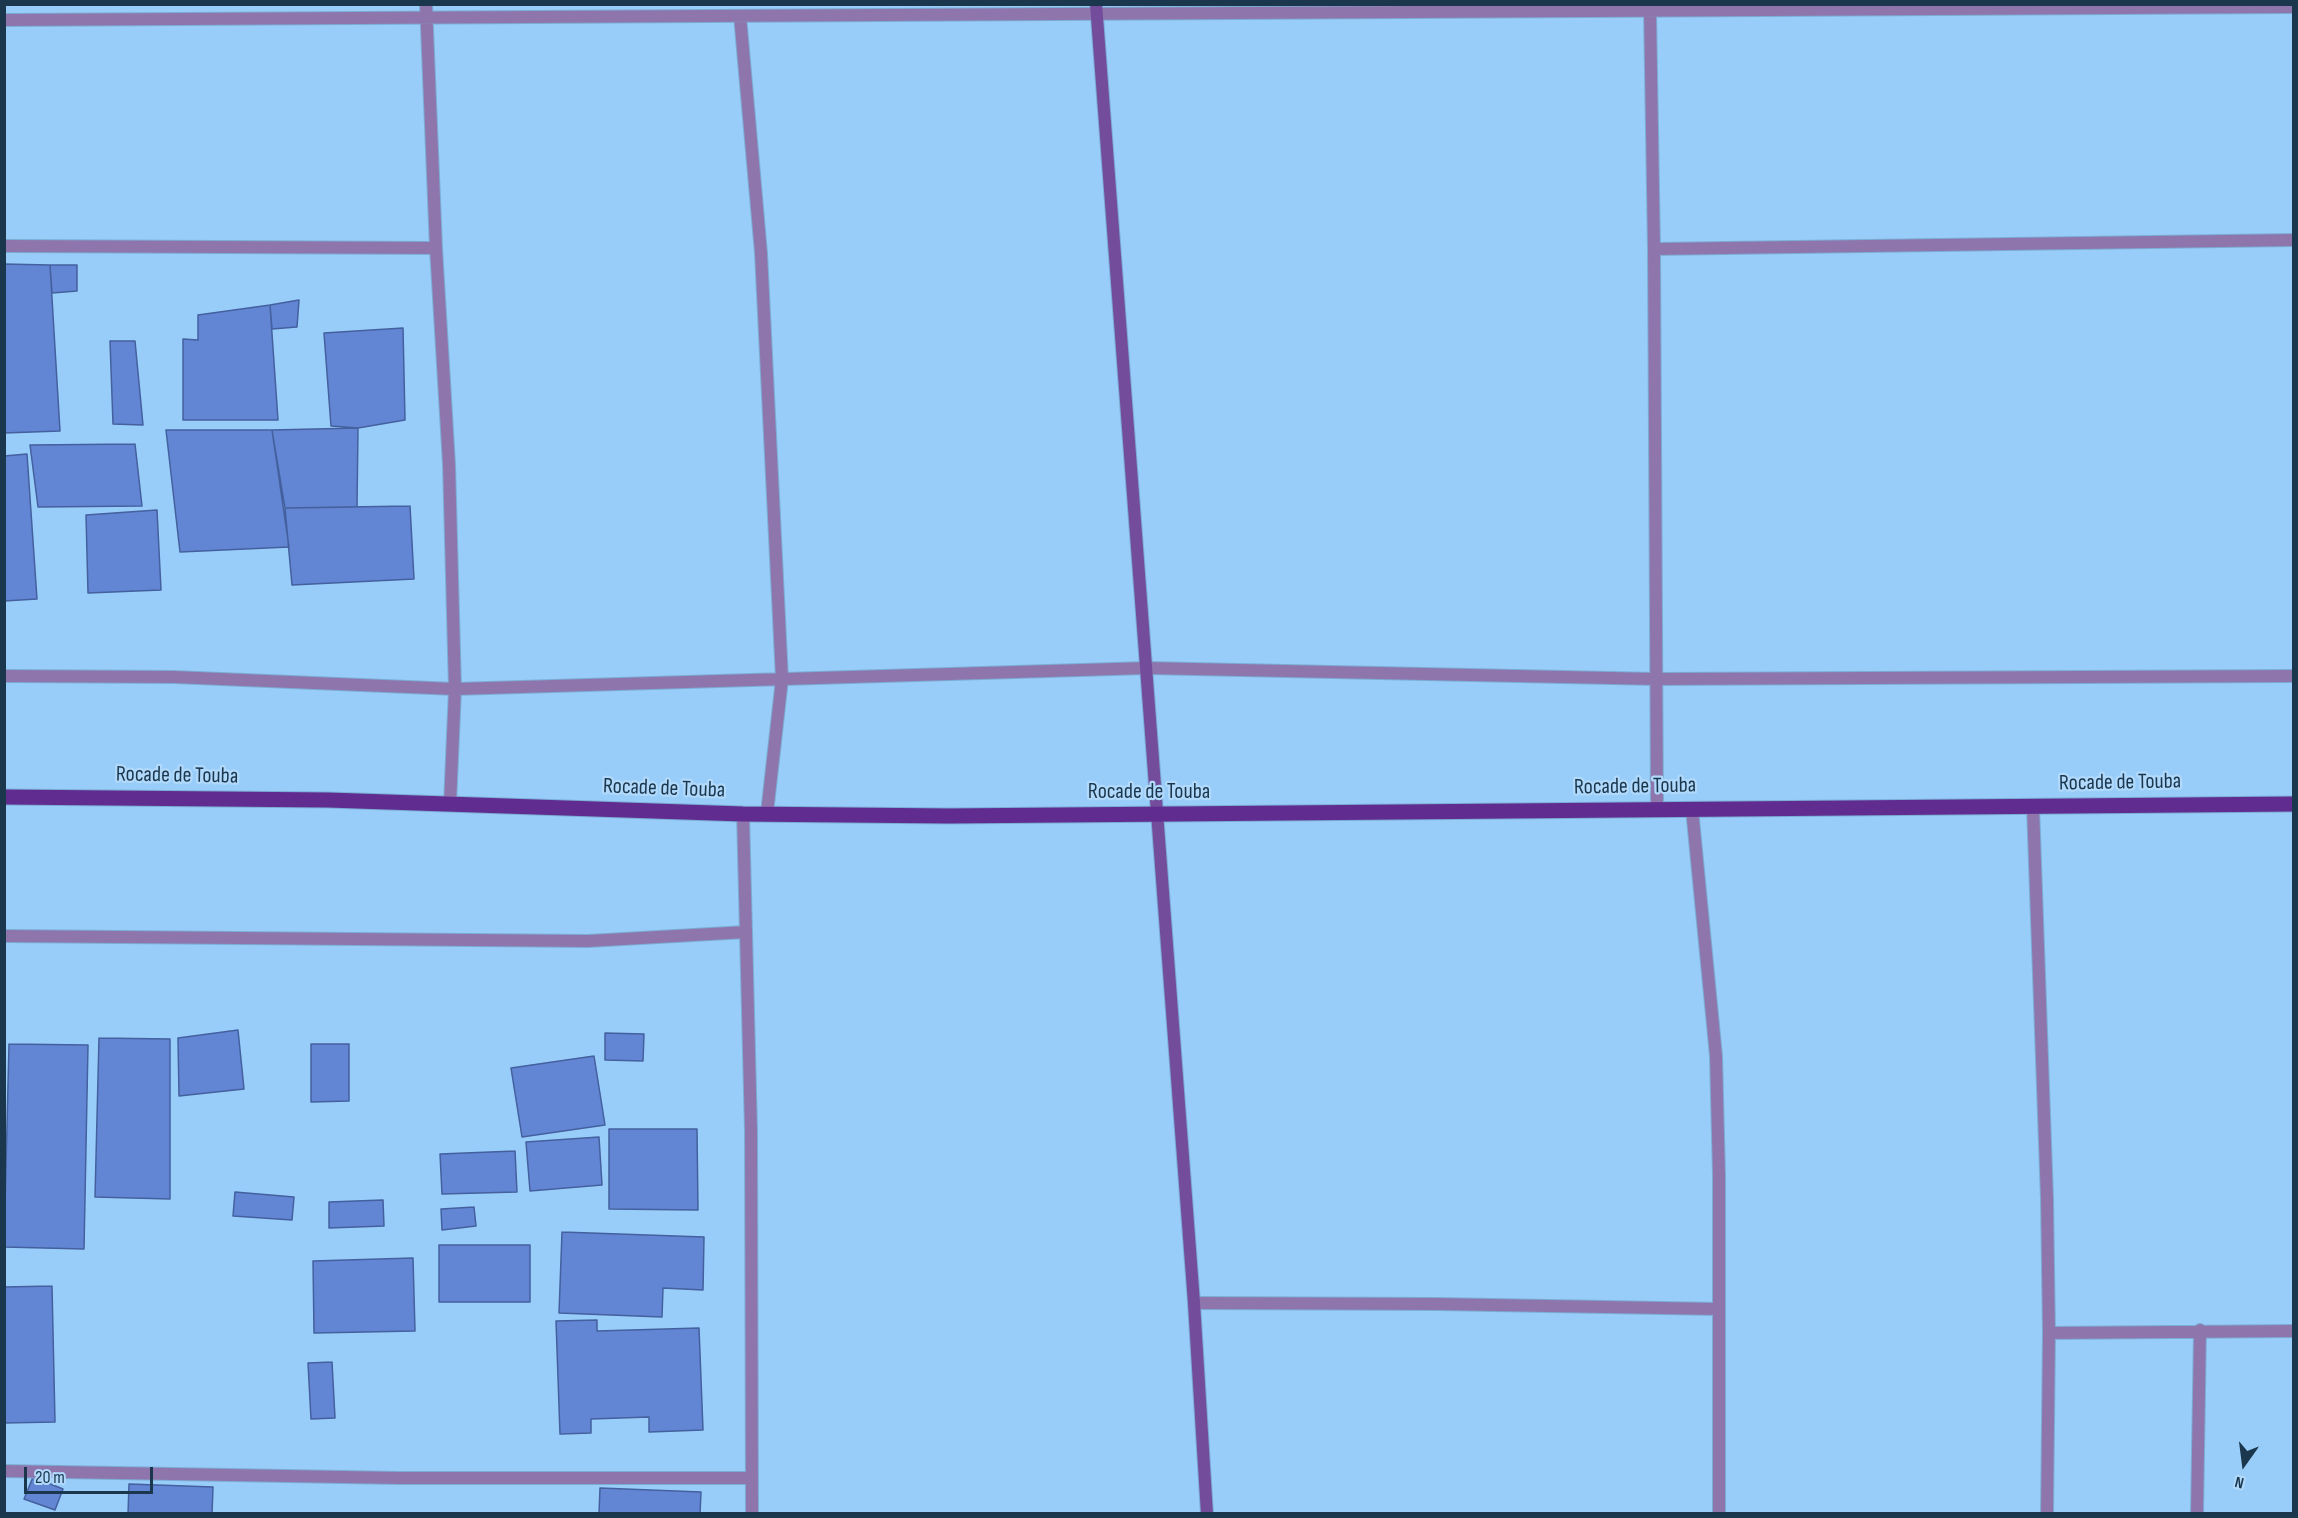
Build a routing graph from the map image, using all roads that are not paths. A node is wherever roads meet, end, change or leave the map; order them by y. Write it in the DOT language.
graph roads {
  1 [pos="2294,7"];
  2 [pos="1621,8"];
  3 [pos="1096,9"];
  4 [pos="427,11"];
  5 [pos="1650,11"];
  6 [pos="740,15"];
  7 [pos="4,20"];
  8 [pos="2294,240"];
  9 [pos="4,246"];
  10 [pos="436,248"];
  11 [pos="1654,249"];
  12 [pos="1147,668"];
  13 [pos="4,676"];
  14 [pos="2294,676"];
  15 [pos="782,679"];
  16 [pos="1656,679"];
  17 [pos="455,689"];
  18 [pos="4,797"];
  19 [pos="450,804"];
  20 [pos="2294,804"];
  21 [pos="2033,807"];
  22 [pos="1657,809"];
  23 [pos="1692,809"];
  24 [pos="767,813"];
  25 [pos="743,814"];
  26 [pos="1158,815"];
  27 [pos="746,932"];
  28 [pos="4,936"];
  29 [pos="1194,1303"];
  30 [pos="1718,1309"];
  31 [pos="2200,1330"];
  32 [pos="2294,1331"];
  33 [pos="2049,1332"];
  34 [pos="4,1471"];
  35 [pos="751,1478"];
  36 [pos="752,1514"];
  37 [pos="1207,1514"];
  38 [pos="1719,1514"];
  39 [pos="2047,1514"];
  40 [pos="2197,1514"];
  1 -- 5 [label="street"];
  2 -- 3 [label="street"];
  2 -- 5 [label="street"];
  3 -- 6 [label="street"];
  3 -- 12 [label="main road"];
  4 -- 6 [label="street"];
  4 -- 7 [label="street"];
  4 -- 10 [label="street"];
  5 -- 11 [label="street"];
  6 -- 15 [label="street"];
  8 -- 11 [label="street"];
  9 -- 10 [label="street"];
  10 -- 17 [label="street"];
  11 -- 16 [label="street"];
  12 -- 15 [label="street"];
  12 -- 16 [label="street"];
  12 -- 26 [label="main road"];
  13 -- 17 [label="street"];
  14 -- 16 [label="street"];
  15 -- 17 [label="street"];
  15 -- 24 [label="street"];
  16 -- 22 [label="street"];
  17 -- 19 [label="street"];
  18 -- 19 [label="main road, Rocade de Touba"];
  19 -- 25 [label="main road, Rocade de Touba"];
  20 -- 21 [label="main road, Rocade de Touba"];
  21 -- 23 [label="main road, Rocade de Touba"];
  21 -- 33 [label="street"];
  22 -- 23 [label="main road, Rocade de Touba"];
  22 -- 26 [label="main road, Rocade de Touba"];
  23 -- 30 [label="street"];
  24 -- 25 [label="main road, Rocade de Touba"];
  24 -- 26 [label="main road, Rocade de Touba"];
  25 -- 27 [label="street"];
  26 -- 29 [label="main road"];
  27 -- 28 [label="street"];
  27 -- 35 [label="street"];
  29 -- 30 [label="street"];
  29 -- 37 [label="main road"];
  30 -- 38 [label="street"];
  31 -- 32 [label="street"];
  31 -- 33 [label="street"];
  31 -- 40 [label="street"];
  33 -- 39 [label="street"];
  34 -- 35 [label="street"];
  35 -- 36 [label="street"];
}
